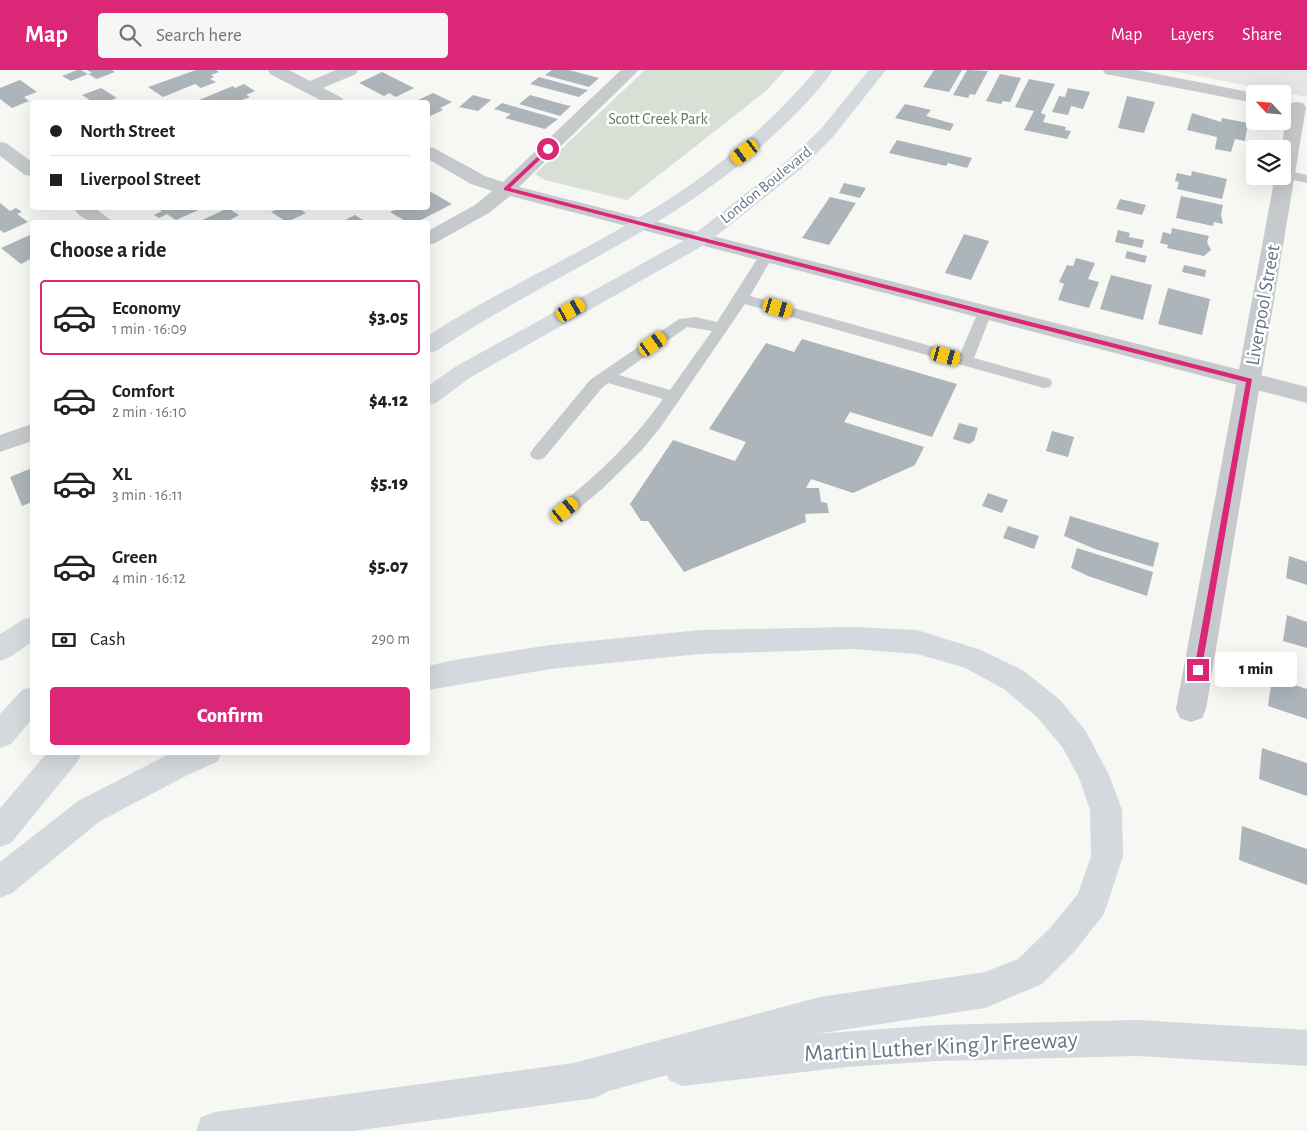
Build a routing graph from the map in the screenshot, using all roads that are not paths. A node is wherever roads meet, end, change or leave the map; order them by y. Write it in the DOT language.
graph roads {
  1 [pos="276,70"];
  2 [pos="350,70"];
  3 [pos="631,70"];
  4 [pos="825,70"];
  5 [pos="878,70"];
  6 [pos="1111,70"];
  7 [pos="309,88"];
  8 [pos="1246,96"];
  9 [pos="332,100"];
  10 [pos="1296,106"];
  11 [pos="0,147"];
  12 [pos="430,153"];
  13 [pos="30,170"];
  14 [pos="1296,176"];
  15 [pos="506,189"];
  16 [pos="86,210"];
  17 [pos="101,220"];
  18 [pos="642,224"];
  19 [pos="430,237"];
  20 [pos="699,240"];
  21 [pos="766,256"];
  22 [pos="740,298"];
  23 [pos="985,312"];
  24 [pos="721,328"];
  25 [pos="430,345"];
  26 [pos="965,361"];
  27 [pos="606,377"];
  28 [pos="1250,381"];
  29 [pos="1044,383"];
  30 [pos="430,395"];
  31 [pos="1307,395"];
  32 [pos="673,396"];
  33 [pos="30,433"];
  34 [pos="0,444"];
  35 [pos="538,454"];
  36 [pos="565,510"];
  37 [pos="30,629"];
  38 [pos="0,649"];
  39 [pos="430,678"];
  40 [pos="30,701"];
  41 [pos="1191,709"];
  42 [pos="0,735"];
  43 [pos="64,755"];
  44 [pos="200,755"];
  45 [pos="0,832"];
  46 [pos="0,882"];
  47 [pos="1307,1048"];
  48 [pos="576,1081"];
  49 [pos="215,1131"];
  1 -- 7 [label="street"];
  2 -- 7 [label="street"];
  3 -- 15 [label="street"];
  4 -- 18 [label="main road, London Boulevard"];
  5 -- 20 [label="main road, London Boulevard"];
  6 -- 8 [label="street"];
  7 -- 9 [label="street"];
  10 -- 14 [label="street, Liverpool Street"];
  11 -- 13 [label="street"];
  12 -- 15 [label="street"];
  14 -- 28 [label="street, Liverpool Street"];
  15 -- 18 [label="street"];
  15 -- 19 [label="street"];
  16 -- 17 [label="street"];
  18 -- 20 [label="street"];
  18 -- 25 [label="main road, London Boulevard"];
  20 -- 21 [label="street"];
  20 -- 30 [label="main road, London Boulevard"];
  21 -- 22 [label="lane"];
  21 -- 23 [label="street"];
  22 -- 24 [label="lane"];
  22 -- 26 [label="lane"];
  23 -- 26 [label="lane"];
  23 -- 28 [label="street"];
  24 -- 27 [label="lane"];
  24 -- 32 [label="lane"];
  26 -- 29 [label="lane"];
  27 -- 32 [label="lane"];
  27 -- 35 [label="lane"];
  28 -- 31 [label="street"];
  28 -- 41 [label="street, Liverpool Street"];
  32 -- 36 [label="lane"];
  33 -- 34 [label="street"];
  37 -- 38 [label="main road"];
  39 -- 48 [label="main road"];
  40 -- 42 [label="main road"];
  43 -- 45 [label="main road"];
  44 -- 46 [label="main road"];
  47 -- 48 [label="main road, Martin Luther King Jr Freeway"];
  48 -- 49 [label="main road"];
}
